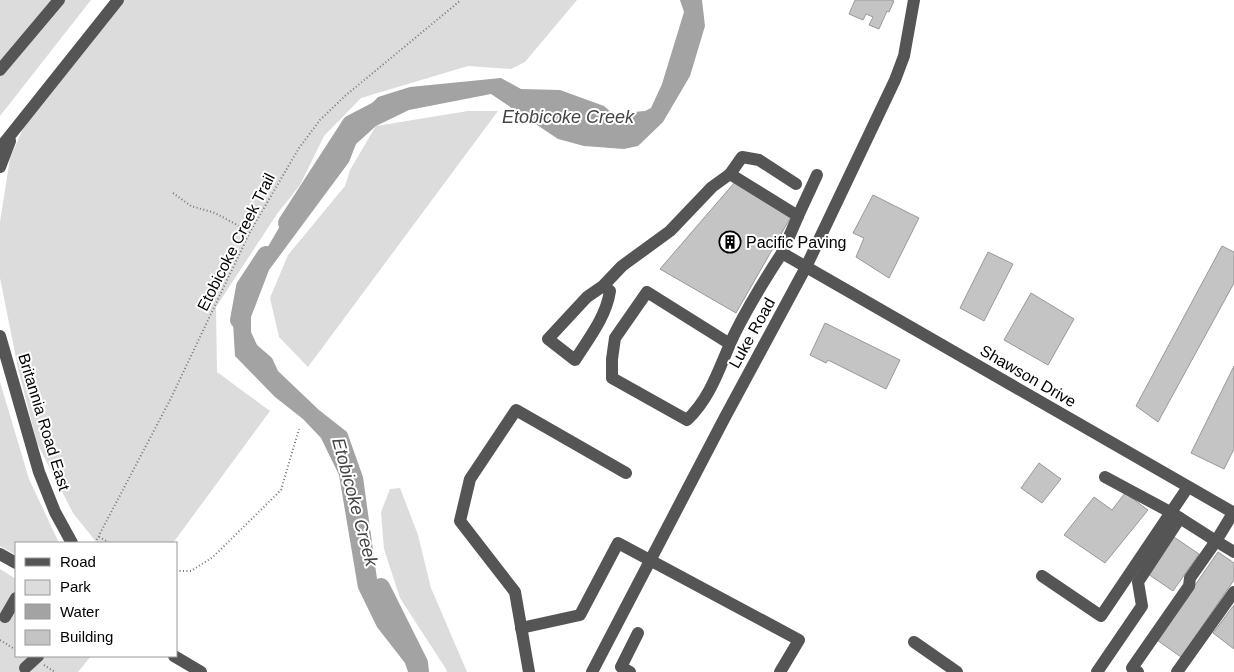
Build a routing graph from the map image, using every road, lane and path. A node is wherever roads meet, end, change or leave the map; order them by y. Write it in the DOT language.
graph roads {
  1 [pos="59,0"];
  2 [pos="118,0"];
  3 [pos="461,0"];
  4 [pos="914,0"];
  5 [pos="0,70"];
  6 [pos="14,131"];
  7 [pos="0,148"];
  8 [pos="0,167"];
  9 [pos="730,174"];
  10 [pos="817,175"];
  11 [pos="796,184"];
  12 [pos="173,193"];
  13 [pos="798,216"];
  14 [pos="250,232"];
  15 [pos="782,253"];
  16 [pos="806,267"];
  17 [pos="603,286"];
  18 [pos="0,336"];
  19 [pos="730,344"];
  20 [pos="299,429"];
  21 [pos="626,473"];
  22 [pos="1105,477"];
  23 [pos="1188,487"];
  24 [pos="1234,513"];
  25 [pos="1176,515"];
  26 [pos="99,537"];
  27 [pos="1216,541"];
  28 [pos="71,542"];
  29 [pos="96,542"];
  30 [pos="108,542"];
  31 [pos="1234,552"];
  32 [pos="0,554"];
  33 [pos="650,561"];
  34 [pos="15,562"];
  35 [pos="178,571"];
  36 [pos="1042,576"];
  37 [pos="1234,592"];
  38 [pos="15,600"];
  39 [pos="5,617"];
  40 [pos="521,628"];
  41 [pos="638,633"];
  42 [pos="0,640"];
  43 [pos="914,642"];
  44 [pos="15,649"];
  45 [pos="37,657"];
  46 [pos="176,657"];
  47 [pos="25,668"];
  48 [pos="201,672"];
  49 [pos="529,672"];
  50 [pos="592,672"];
  51 [pos="630,672"];
  52 [pos="780,672"];
  53 [pos="957,672"];
  54 [pos="1097,672"];
  55 [pos="1138,672"];
  56 [pos="1177,672"];
  1 -- 5 [label="street"];
  2 -- 6 [label="street"];
  3 -- 14 [label="path, Etobicoke Creek Trail"];
  4 -- 16 [label="street, Luke Road"];
  6 -- 7 [label="street"];
  6 -- 8 [label="street"];
  9 -- 11 [label="street"];
  9 -- 13 [label="street"];
  9 -- 17 [label="street"];
  10 -- 13 [label="street"];
  12 -- 14 [label="path"];
  13 -- 15 [label="street"];
  14 -- 26 [label="path, Etobicoke Creek Trail"];
  15 -- 16 [label="street, Shawson Drive"];
  15 -- 19 [label="street"];
  16 -- 23 [label="street, Shawson Drive"];
  16 -- 33 [label="street, Luke Road"];
  17 -- 17 [label="street"];
  18 -- 28 [label="street, Britannia Road East"];
  19 -- 19 [label="street"];
  20 -- 35 [label="path"];
  21 -- 40 [label="street"];
  22 -- 25 [label="street"];
  23 -- 24 [label="street, Shawson Drive"];
  23 -- 25 [label="street"];
  24 -- 27 [label="street"];
  25 -- 27 [label="street"];
  25 -- 36 [label="street"];
  25 -- 54 [label="street"];
  26 -- 29 [label="path, Etobicoke Creek Trail"];
  26 -- 30 [label="path"];
  27 -- 31 [label="street"];
  27 -- 55 [label="street"];
  32 -- 34 [label="street"];
  33 -- 40 [label="street"];
  33 -- 50 [label="street, Luke Road"];
  33 -- 52 [label="street"];
  37 -- 56 [label="street"];
  38 -- 39 [label="street"];
  40 -- 49 [label="street"];
  41 -- 51 [label="street"];
  42 -- 44 [label="path"];
  43 -- 53 [label="street"];
  45 -- 47 [label="street"];
  46 -- 48 [label="street"];
}
